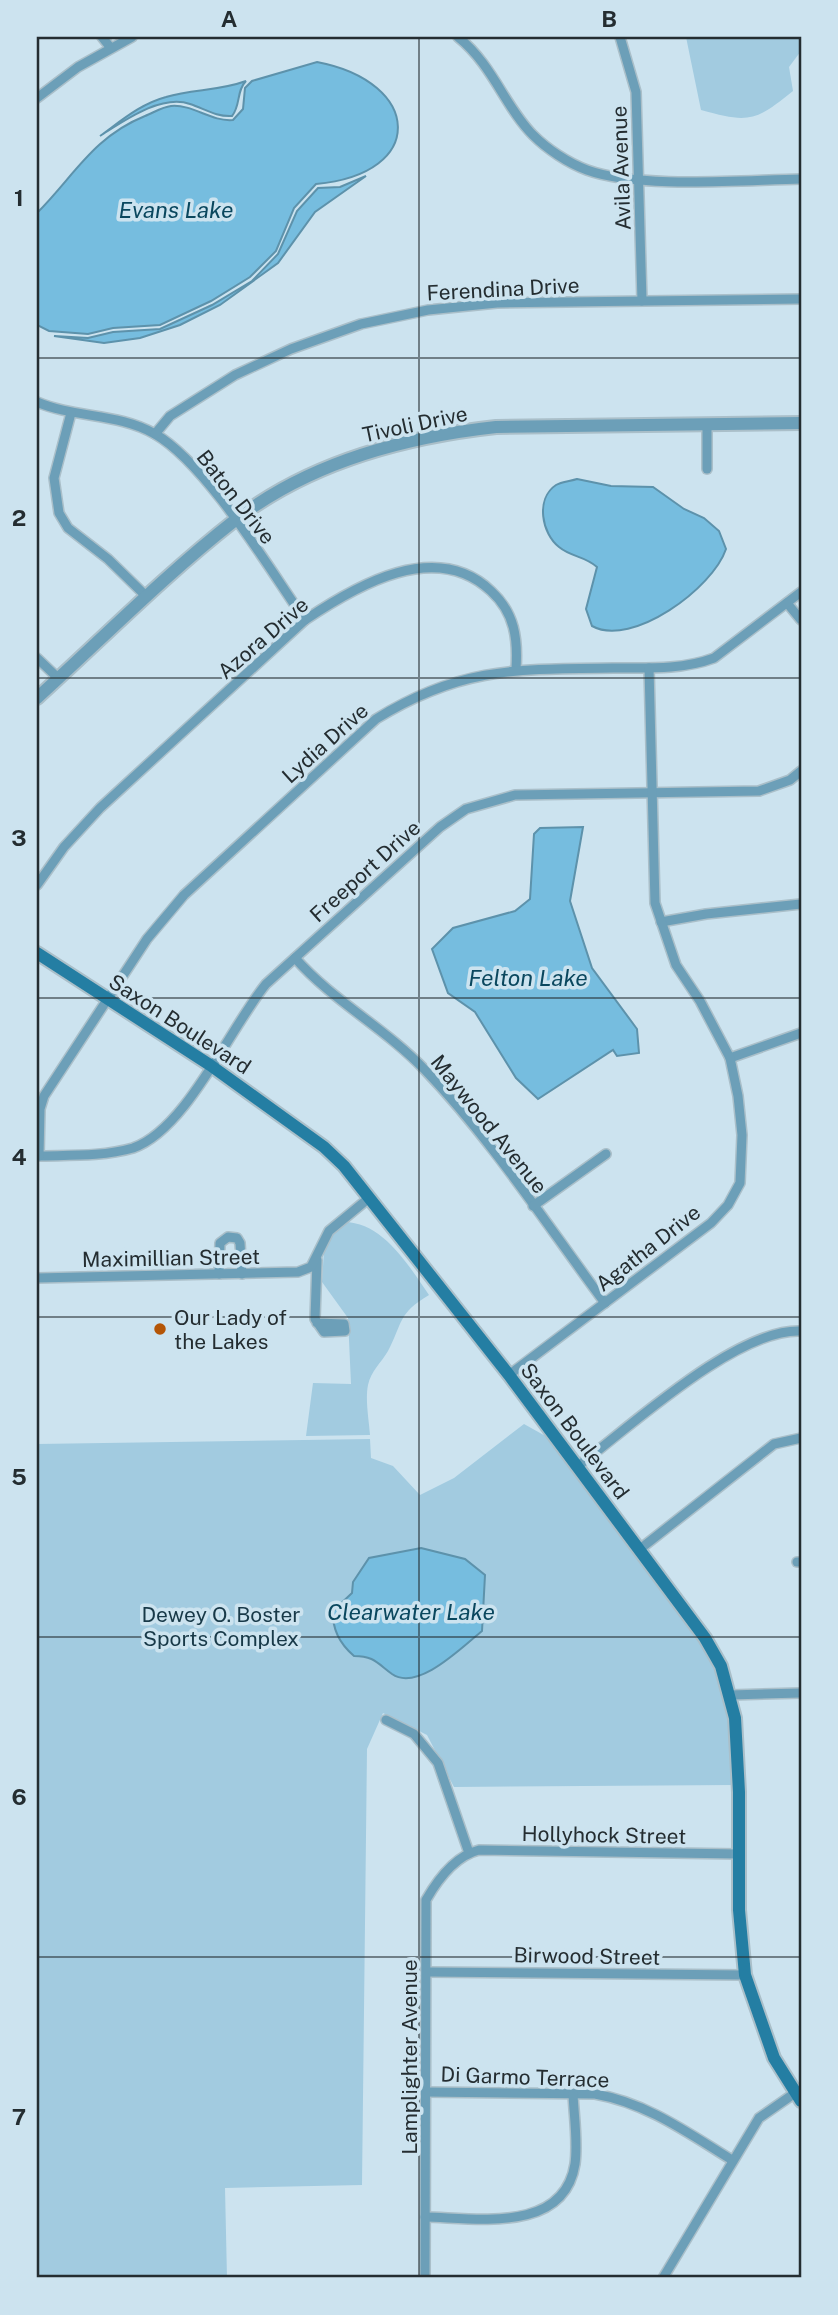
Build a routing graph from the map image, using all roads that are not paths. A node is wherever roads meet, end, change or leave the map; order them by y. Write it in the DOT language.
graph roads {
  1 [pos="102,37"];
  2 [pos="132,37"];
  3 [pos="458,37"];
  4 [pos="620,37"];
  5 [pos="110,47"];
  6 [pos="37,98"];
  7 [pos="801,179"];
  8 [pos="638,180"];
  9 [pos="801,299"];
  10 [pos="642,301"];
  11 [pos="37,402"];
  12 [pos="71,413"];
  13 [pos="801,423"];
  14 [pos="707,424"];
  15 [pos="155,434"];
  16 [pos="707,468"];
  17 [pos="235,520"];
  18 [pos="801,592"];
  19 [pos="147,597"];
  20 [pos="787,603"];
  21 [pos="305,620"];
  22 [pos="801,620"];
  23 [pos="37,658"];
  24 [pos="649,668"];
  25 [pos="516,669"];
  26 [pos="58,678"];
  27 [pos="37,698"];
  28 [pos="801,771"];
  29 [pos="651,791"];
  30 [pos="37,885"];
  31 [pos="801,904"];
  32 [pos="661,922"];
  33 [pos="37,953"];
  34 [pos="295,958"];
  35 [pos="108,999"];
  36 [pos="801,1033"];
  37 [pos="730,1058"];
  38 [pos="210,1065"];
  39 [pos="606,1154"];
  40 [pos="38,1156"];
  41 [pos="369,1198"];
  42 [pos="533,1206"];
  43 [pos="317,1258"];
  44 [pos="242,1274"];
  45 [pos="219,1275"];
  46 [pos="37,1278"];
  47 [pos="605,1303"];
  48 [pos="317,1323"];
  49 [pos="801,1331"];
  50 [pos="509,1375"];
  51 [pos="801,1438"];
  52 [pos="578,1466"];
  53 [pos="640,1549"];
  54 [pos="801,1693"];
  55 [pos="731,1695"];
  56 [pos="386,1720"];
  57 [pos="469,1853"];
  58 [pos="739,1854"];
  59 [pos="428,1972"];
  60 [pos="745,1975"];
  61 [pos="425,2092"];
  62 [pos="573,2094"];
  63 [pos="798,2097"];
  64 [pos="732,2160"];
  65 [pos="425,2217"];
  66 [pos="425,2278"];
  67 [pos="663,2278"];
  1 -- 5 [label="street"];
  2 -- 5 [label="street"];
  3 -- 8 [label="street"];
  4 -- 8 [label="street, Avila Avenue"];
  5 -- 6 [label="street"];
  7 -- 8 [label="street"];
  8 -- 10 [label="street, Avila Avenue"];
  9 -- 10 [label="street, Ferendina Drive"];
  10 -- 15 [label="street, Ferendina Drive"];
  11 -- 12 [label="street, Baton Drive"];
  12 -- 15 [label="street, Baton Drive"];
  12 -- 19 [label="street"];
  13 -- 14 [label="street, Tivoli Drive"];
  14 -- 16 [label="street"];
  14 -- 17 [label="street, Tivoli Drive"];
  15 -- 17 [label="street, Baton Drive"];
  17 -- 19 [label="street, Tivoli Drive"];
  17 -- 21 [label="street, Baton Drive"];
  18 -- 20 [label="street, Lydia Drive"];
  19 -- 26 [label="street, Tivoli Drive"];
  20 -- 22 [label="street"];
  20 -- 24 [label="street, Lydia Drive"];
  21 -- 25 [label="street, Azora Drive"];
  21 -- 30 [label="street, Azora Drive"];
  23 -- 26 [label="street"];
  24 -- 25 [label="street, Lydia Drive"];
  24 -- 29 [label="street, Agatha Drive"];
  25 -- 35 [label="street, Lydia Drive"];
  26 -- 27 [label="street, Tivoli Drive"];
  28 -- 29 [label="street, Freeport Drive"];
  29 -- 32 [label="street, Agatha Drive"];
  29 -- 34 [label="street, Freeport Drive"];
  31 -- 32 [label="street"];
  32 -- 37 [label="street, Agatha Drive"];
  33 -- 35 [label="main road, Saxon Boulevard"];
  34 -- 38 [label="street, Freeport Drive"];
  34 -- 42 [label="street, Maywood Avenue"];
  35 -- 38 [label="main road, Saxon Boulevard"];
  35 -- 40 [label="street, Lydia Drive"];
  36 -- 37 [label="street"];
  37 -- 47 [label="street, Agatha Drive"];
  38 -- 40 [label="street, Freeport Drive"];
  38 -- 41 [label="main road, Saxon Boulevard"];
  39 -- 42 [label="street"];
  41 -- 43 [label="street"];
  41 -- 50 [label="main road, Saxon Boulevard"];
  42 -- 47 [label="street, Maywood Avenue"];
  43 -- 44 [label="street, Maximillian Street"];
  43 -- 48 [label="street"];
  44 -- 45 [label="street, Maximillian Street"];
  44 -- 45 [label="street"];
  45 -- 46 [label="street, Maximillian Street"];
  47 -- 50 [label="street, Agatha Drive"];
  49 -- 52 [label="street"];
  50 -- 52 [label="main road, Saxon Boulevard"];
  51 -- 53 [label="street"];
  52 -- 53 [label="main road, Saxon Boulevard"];
  53 -- 55 [label="main road, Saxon Boulevard"];
  54 -- 55 [label="street"];
  55 -- 58 [label="main road, Saxon Boulevard"];
  56 -- 57 [label="street"];
  57 -- 58 [label="street, Hollyhock Street"];
  57 -- 59 [label="street, Lamplighter Avenue"];
  58 -- 60 [label="main road, Saxon Boulevard"];
  59 -- 60 [label="street, Birwood Street"];
  59 -- 61 [label="street, Lamplighter Avenue"];
  60 -- 63 [label="main road, Saxon Boulevard"];
  61 -- 62 [label="street, Di Garmo Terrace"];
  61 -- 65 [label="street, Lamplighter Avenue"];
  62 -- 64 [label="street, Di Garmo Terrace"];
  62 -- 65 [label="street"];
  63 -- 64 [label="street"];
  64 -- 67 [label="street"];
  65 -- 66 [label="street, Lamplighter Avenue"];
}
